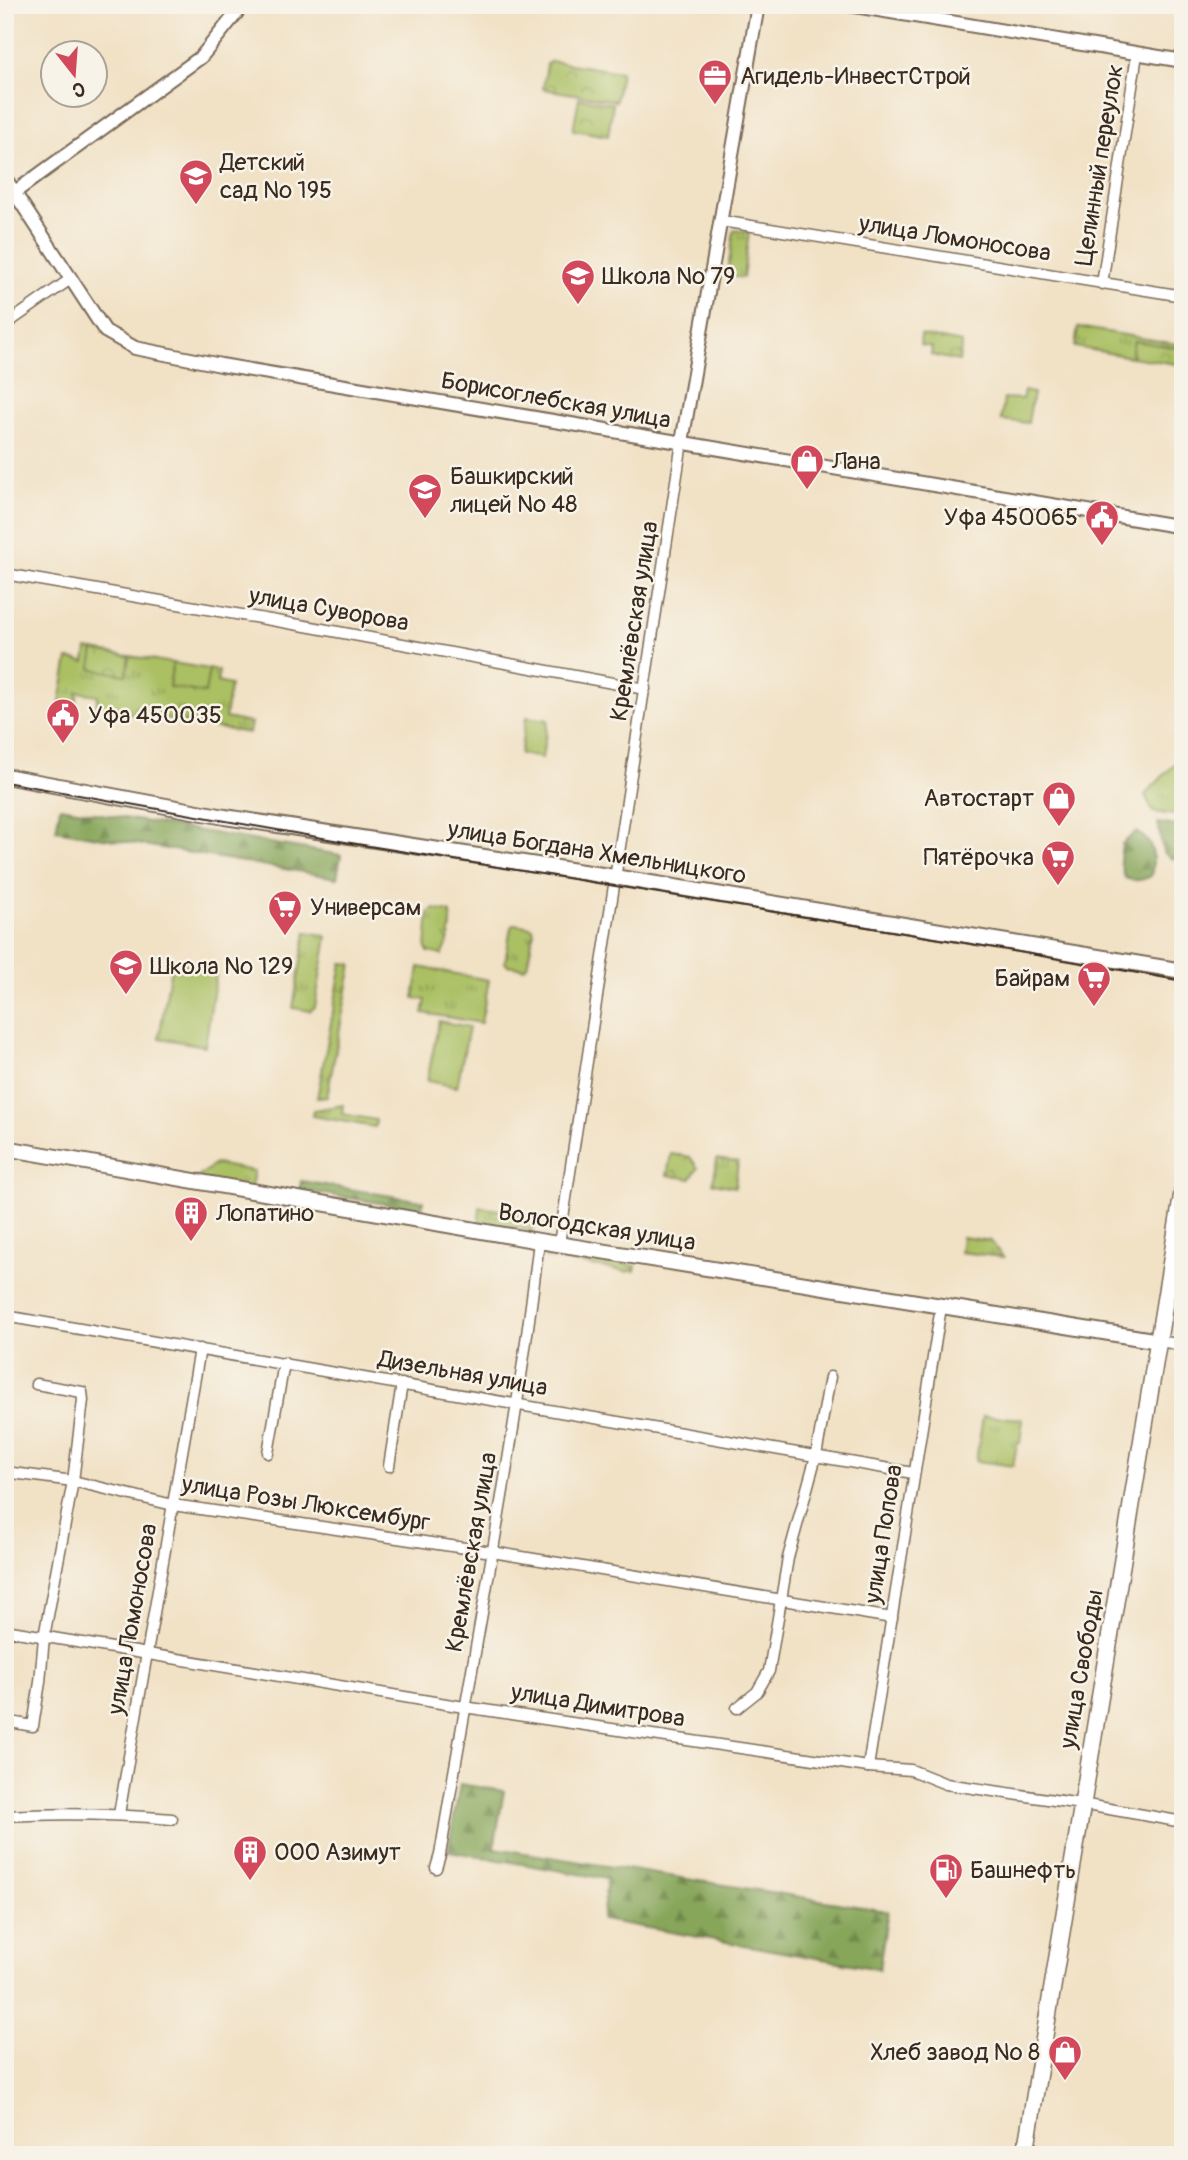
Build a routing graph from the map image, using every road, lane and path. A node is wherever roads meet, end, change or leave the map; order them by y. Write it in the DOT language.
graph roads {
  1 [pos="243,5"];
  2 [pos="758,5"];
  3 [pos="849,5"];
  4 [pos="1137,54"];
  5 [pos="1183,61"];
  6 [pos="5,178"];
  7 [pos="15,192"];
  8 [pos="721,221"];
  9 [pos="72,278"];
  10 [pos="1102,284"];
  11 [pos="1183,296"];
  12 [pos="5,325"];
  13 [pos="682,442"];
  14 [pos="1183,527"];
  15 [pos="5,574"];
  16 [pos="645,689"];
  17 [pos="5,776"];
  18 [pos="614,877"];
  19 [pos="1183,971"];
  20 [pos="5,1148"];
  21 [pos="1183,1191"];
  22 [pos="539,1241"];
  23 [pos="559,1244"];
  24 [pos="940,1307"];
  25 [pos="5,1316"];
  26 [pos="1159,1342"];
  27 [pos="1183,1345"];
  28 [pos="200,1349"];
  29 [pos="284,1363"];
  30 [pos="830,1377"];
  31 [pos="36,1384"];
  32 [pos="402,1384"];
  33 [pos="518,1404"];
  34 [pos="268,1453"];
  35 [pos="816,1456"];
  36 [pos="389,1466"];
  37 [pos="5,1472"];
  38 [pos="913,1473"];
  39 [pos="73,1481"];
  40 [pos="173,1505"];
  41 [pos="492,1552"];
  42 [pos="782,1600"];
  43 [pos="892,1618"];
  44 [pos="5,1630"];
  45 [pos="44,1637"];
  46 [pos="148,1653"];
  47 [pos="464,1707"];
  48 [pos="737,1707"];
  49 [pos="5,1721"];
  50 [pos="868,1767"];
  51 [pos="1081,1804"];
  52 [pos="119,1814"];
  53 [pos="5,1816"];
  54 [pos="172,1819"];
  55 [pos="1183,1822"];
  56 [pos="436,1868"];
  57 [pos="1025,2155"];
  1 -- 7 [label="street"];
  2 -- 8 [label="street, Кремлёвская улица"];
  3 -- 4 [label="street"];
  4 -- 5 [label="street"];
  4 -- 10 [label="street, Целинный переулок"];
  6 -- 7 [label="street, Борисоглебская улица"];
  7 -- 9 [label="street, Борисоглебская улица"];
  8 -- 10 [label="street, улица Ломоносова"];
  8 -- 13 [label="street, Кремлёвская улица"];
  9 -- 12 [label="street"];
  9 -- 13 [label="street, Борисоглебская улица"];
  10 -- 11 [label="street, улица Ломоносова"];
  13 -- 14 [label="street, Борисоглебская улица"];
  13 -- 16 [label="street, Кремлёвская улица"];
  15 -- 16 [label="street, улица Суворова"];
  16 -- 18 [label="street, Кремлёвская улица"];
  17 -- 18 [label="main road, улица Богдана Хмельницкого"];
  18 -- 19 [label="main road, улица Богдана Хмельницкого"];
  18 -- 23 [label="street, Кремлёвская улица"];
  20 -- 22 [label="main road, Вологодская улица"];
  21 -- 26 [label="main road, улица Свободы"];
  22 -- 23 [label="main road, Вологодская улица"];
  22 -- 33 [label="street, Кремлёвская улица"];
  23 -- 24 [label="main road, Вологодская улица"];
  24 -- 26 [label="main road, Вологодская улица"];
  24 -- 38 [label="street, улица Попова"];
  25 -- 28 [label="street, Дизельная улица"];
  26 -- 27 [label="street, Вологодская улица"];
  26 -- 51 [label="main road, улица Свободы"];
  28 -- 29 [label="street, Дизельная улица"];
  28 -- 40 [label="street, улица Ломоносова"];
  29 -- 32 [label="street, Дизельная улица"];
  29 -- 34 [label="street"];
  30 -- 35 [label="street"];
  31 -- 39 [label="street"];
  32 -- 33 [label="street, Дизельная улица"];
  32 -- 36 [label="street"];
  33 -- 35 [label="street, Дизельная улица"];
  33 -- 41 [label="street, Кремлёвская улица"];
  35 -- 38 [label="street, Дизельная улица"];
  35 -- 42 [label="street"];
  37 -- 39 [label="street, улица Розы Люксембург"];
  38 -- 43 [label="street, улица Попова"];
  39 -- 40 [label="street, улица Розы Люксембург"];
  39 -- 45 [label="street"];
  40 -- 41 [label="street, улица Розы Люксембург"];
  40 -- 46 [label="street, улица Ломоносова"];
  41 -- 42 [label="street, улица Розы Люксембург"];
  41 -- 47 [label="street, Кремлёвская улица"];
  42 -- 43 [label="street, улица Розы Люксембург"];
  42 -- 48 [label="street"];
  43 -- 50 [label="street, улица Попова"];
  44 -- 45 [label="street, улица Димитрова"];
  45 -- 46 [label="street, улица Димитрова"];
  45 -- 49 [label="street"];
  46 -- 47 [label="street, улица Димитрова"];
  46 -- 52 [label="street, улица Ломоносова"];
  47 -- 50 [label="street, улица Димитрова"];
  47 -- 56 [label="street, Кремлёвская улица"];
  50 -- 51 [label="street, улица Димитрова"];
  51 -- 55 [label="street, улица Димитрова"];
  51 -- 57 [label="main road, улица Свободы"];
  52 -- 53 [label="street"];
  52 -- 54 [label="street"];
}
